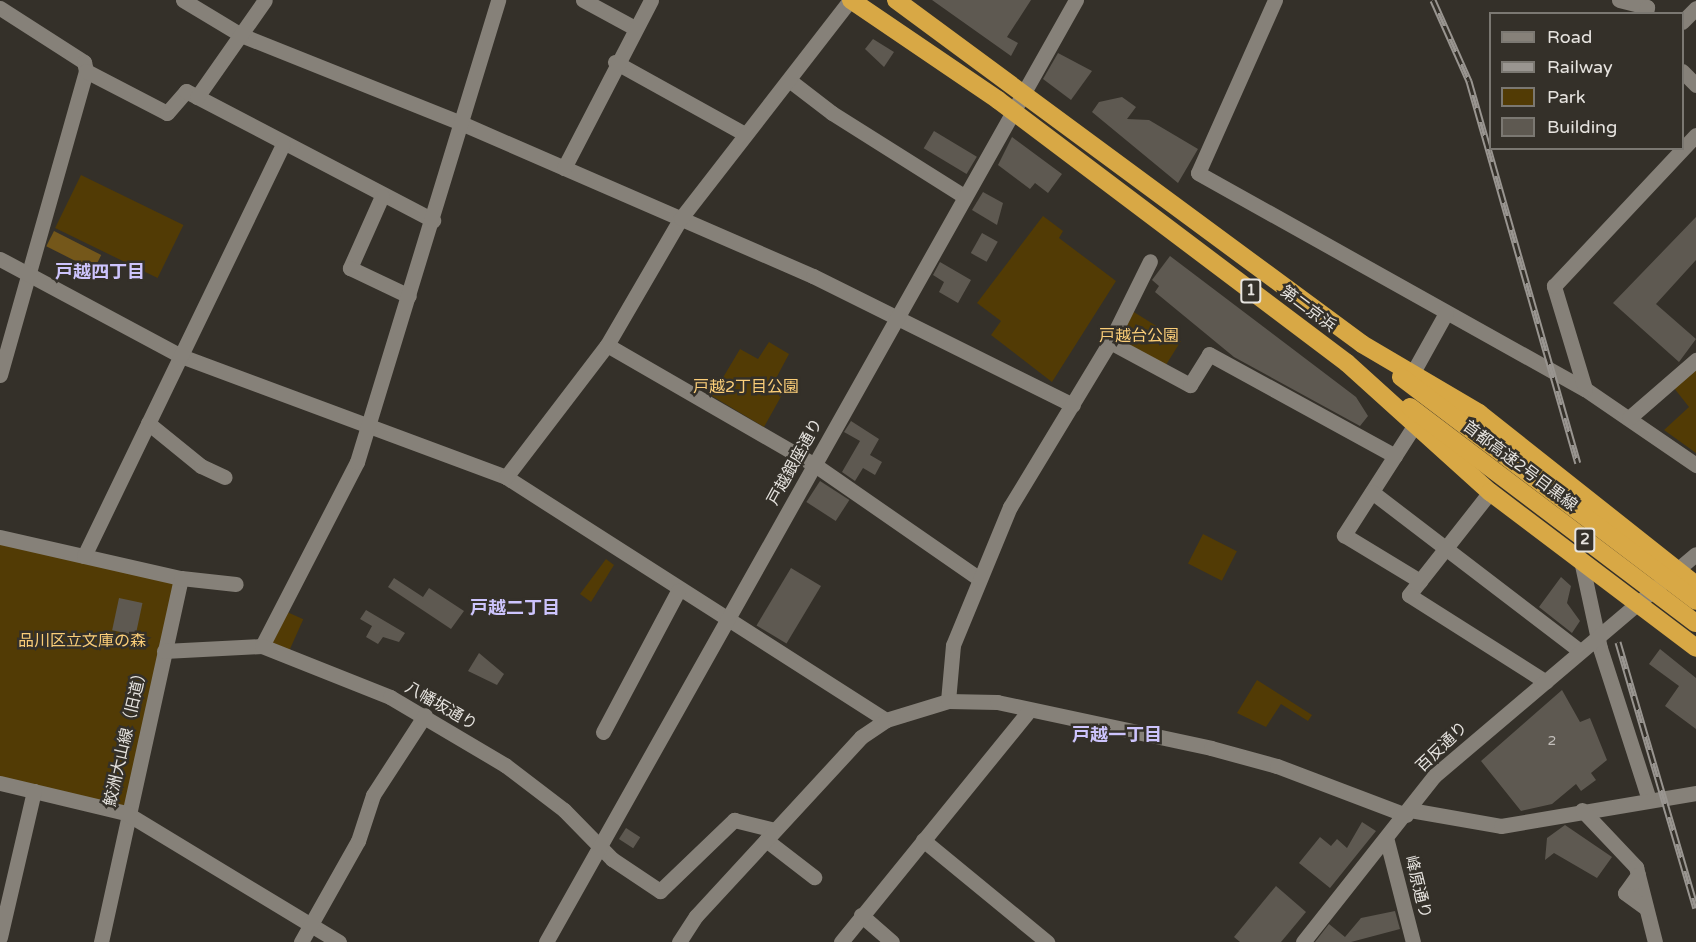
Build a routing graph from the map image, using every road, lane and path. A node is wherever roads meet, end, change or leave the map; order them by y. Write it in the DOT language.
graph roads {
  1 [pos="183,0"];
  2 [pos="265,0"];
  3 [pos="498,0"];
  4 [pos="583,0"];
  5 [pos="651,0"];
  6 [pos="851,0"];
  7 [pos="896,0"];
  8 [pos="1076,0"];
  9 [pos="1275,0"];
  10 [pos="1620,0"];
  11 [pos="0,8"];
  12 [pos="1696,8"];
  13 [pos="1646,12"];
  14 [pos="1684,21"];
  15 [pos="633,27"];
  16 [pos="241,35"];
  17 [pos="615,62"];
  18 [pos="86,71"];
  19 [pos="1684,72"];
  20 [pos="789,80"];
  21 [pos="1696,85"];
  22 [pos="1024,91"];
  23 [pos="197,97"];
  24 [pos="1012,110"];
  25 [pos="461,123"];
  26 [pos="745,134"];
  27 [pos="1696,135"];
  28 [pos="283,145"];
  29 [pos="1684,148"];
  30 [pos="1682,150"];
  31 [pos="564,168"];
  32 [pos="962,195"];
  33 [pos="382,196"];
  34 [pos="681,218"];
  35 [pos="433,220"];
  36 [pos="0,259"];
  37 [pos="1150,261"];
  38 [pos="28,274"];
  39 [pos="409,296"];
  40 [pos="1446,313"];
  41 [pos="895,315"];
  42 [pos="1110,342"];
  43 [pos="1362,344"];
  44 [pos="607,345"];
  45 [pos="181,356"];
  46 [pos="1696,360"];
  47 [pos="1347,363"];
  48 [pos="1412,374"];
  49 [pos="0,375"];
  50 [pos="1580,386"];
  51 [pos="1073,405"];
  52 [pos="1629,418"];
  53 [pos="148,423"];
  54 [pos="1414,426"];
  55 [pos="367,430"];
  56 [pos="1479,450"];
  57 [pos="1395,456"];
  58 [pos="815,465"];
  59 [pos="1696,465"];
  60 [pos="225,477"];
  61 [pos="506,477"];
  62 [pos="1372,492"];
  63 [pos="1490,492"];
  64 [pos="0,537"];
  65 [pos="1446,549"];
  66 [pos="1696,554"];
  67 [pos="84,556"];
  68 [pos="1582,565"];
  69 [pos="1677,568"];
  70 [pos="181,578"];
  71 [pos="978,578"];
  72 [pos="1420,581"];
  73 [pos="237,584"];
  74 [pos="1696,585"];
  75 [pos="678,591"];
  76 [pos="1696,601"];
  77 [pos="1633,604"];
  78 [pos="727,622"];
  79 [pos="1696,623"];
  80 [pos="1597,636"];
  81 [pos="262,646"];
  82 [pos="1696,648"];
  83 [pos="164,651"];
  84 [pos="1580,651"];
  85 [pos="1546,681"];
  86 [pos="948,701"];
  87 [pos="1029,711"];
  88 [pos="425,715"];
  89 [pos="886,720"];
  90 [pos="603,732"];
  91 [pos="0,783"];
  92 [pos="34,791"];
  93 [pos="1696,792"];
  94 [pos="1648,798"];
  95 [pos="1582,810"];
  96 [pos="1408,812"];
  97 [pos="126,813"];
  98 [pos="771,835"];
  99 [pos="923,840"];
  100 [pos="1387,841"];
  101 [pos="596,846"];
  102 [pos="814,877"];
  103 [pos="861,915"];
  104 [pos="310,926"];
  105 [pos="0,937"];
  106 [pos="101,942"];
  107 [pos="301,942"];
  108 [pos="339,942"];
  109 [pos="546,942"];
  110 [pos="679,942"];
  111 [pos="841,942"];
  112 [pos="892,942"];
  113 [pos="1047,942"];
  114 [pos="1303,942"];
  115 [pos="1413,942"];
  116 [pos="1655,942"];
  1 -- 16 [label="street"];
  2 -- 16 [label="street"];
  3 -- 25 [label="street"];
  4 -- 15 [label="street"];
  5 -- 15 [label="street"];
  6 -- 20 [label="street"];
  6 -- 24 [label="highway, 第二京浜 / 1"];
  7 -- 22 [label="highway, 第二京浜 / 1"];
  8 -- 22 [label="street, 戸越銀座通り"];
  9 -- 40 [label="street"];
  10 -- 13 [label="street"];
  11 -- 18 [label="street"];
  12 -- 14 [label="street"];
  15 -- 17 [label="street"];
  16 -- 23 [label="street"];
  16 -- 25 [label="street"];
  17 -- 26 [label="street"];
  17 -- 31 [label="street"];
  18 -- 23 [label="street"];
  18 -- 38 [label="street"];
  19 -- 21 [label="street"];
  20 -- 26 [label="street"];
  20 -- 32 [label="street"];
  22 -- 24 [label="street, 戸越銀座通り"];
  22 -- 43 [label="highway, 第二京浜 / 1"];
  23 -- 28 [label="street"];
  24 -- 32 [label="street, 戸越銀座通り"];
  24 -- 47 [label="highway, 第二京浜 / 1"];
  25 -- 31 [label="street"];
  25 -- 35 [label="street"];
  26 -- 34 [label="street"];
  27 -- 29 [label="street"];
  28 -- 33 [label="street"];
  28 -- 45 [label="street"];
  30 -- 50 [label="street"];
  31 -- 34 [label="street"];
  32 -- 41 [label="street, 戸越銀座通り"];
  33 -- 35 [label="street"];
  33 -- 39 [label="street"];
  34 -- 41 [label="street"];
  34 -- 44 [label="street"];
  35 -- 39 [label="street"];
  36 -- 38 [label="street"];
  37 -- 42 [label="street"];
  38 -- 45 [label="street"];
  38 -- 49 [label="street"];
  39 -- 55 [label="street"];
  40 -- 48 [label="street"];
  40 -- 50 [label="street"];
  41 -- 51 [label="street"];
  41 -- 58 [label="street, 戸越銀座通り"];
  42 -- 51 [label="street"];
  42 -- 57 [label="street"];
  43 -- 48 [label="highway, 第二京浜 / 1"];
  43 -- 56 [label="highway, 首都高速2号目黒線 / 2"];
  44 -- 58 [label="street"];
  44 -- 61 [label="street"];
  45 -- 53 [label="street"];
  45 -- 55 [label="street"];
  46 -- 52 [label="street"];
  47 -- 54 [label="highway, 第二京浜 / 1"];
  47 -- 56 [label="highway, 首都高速2号目黒線 / 2"];
  48 -- 69 [label="highway, 第二京浜 / 1"];
  50 -- 52 [label="street"];
  51 -- 71 [label="street"];
  52 -- 59 [label="street"];
  53 -- 60 [label="street"];
  53 -- 67 [label="street"];
  54 -- 57 [label="street"];
  54 -- 63 [label="highway, 第二京浜 / 1"];
  55 -- 61 [label="street"];
  55 -- 81 [label="street"];
  56 -- 76 [label="highway, 首都高速2号目黒線 / 2"];
  56 -- 79 [label="highway, 首都高速2号目黒線 / 2"];
  57 -- 62 [label="street"];
  58 -- 71 [label="street"];
  58 -- 78 [label="street, 戸越銀座通り"];
  61 -- 75 [label="street"];
  62 -- 65 [label="street"];
  62 -- 72 [label="street"];
  63 -- 65 [label="street"];
  63 -- 68 [label="highway, 第二京浜 / 1"];
  64 -- 67 [label="street"];
  65 -- 72 [label="street"];
  65 -- 84 [label="street"];
  66 -- 69 [label="street, 百反通り"];
  67 -- 70 [label="street"];
  68 -- 77 [label="highway, 第二京浜 / 1"];
  68 -- 80 [label="street"];
  69 -- 74 [label="highway, 第二京浜 / 1"];
  69 -- 77 [label="street, 百反通り"];
  70 -- 73 [label="street"];
  70 -- 83 [label="street, 鮫洲大山線（旧道）"];
  71 -- 86 [label="street"];
  72 -- 85 [label="street"];
  75 -- 78 [label="street"];
  75 -- 90 [label="street"];
  77 -- 80 [label="street, 百反通り"];
  77 -- 82 [label="highway, 第二京浜 / 1"];
  78 -- 89 [label="street"];
  78 -- 101 [label="street, 戸越銀座通り"];
  80 -- 84 [label="street, 百反通り"];
  80 -- 94 [label="street"];
  81 -- 83 [label="street, 八幡坂通り"];
  81 -- 88 [label="street, 八幡坂通り"];
  83 -- 97 [label="street, 鮫洲大山線（旧道）"];
  84 -- 85 [label="street, 百反通り"];
  85 -- 96 [label="street, 百反通り"];
  86 -- 87 [label="street"];
  86 -- 89 [label="street"];
  87 -- 96 [label="street"];
  87 -- 99 [label="street"];
  88 -- 101 [label="street, 八幡坂通り"];
  88 -- 104 [label="street"];
  89 -- 98 [label="street"];
  91 -- 92 [label="street"];
  92 -- 97 [label="street"];
  92 -- 105 [label="street"];
  93 -- 94 [label="street"];
  94 -- 95 [label="street"];
  95 -- 96 [label="street"];
  95 -- 116 [label="street"];
  96 -- 100 [label="street, 百反通り"];
  97 -- 104 [label="street"];
  97 -- 106 [label="street, 鮫洲大山線（旧道）"];
  98 -- 101 [label="street, 八幡坂通り"];
  98 -- 102 [label="street"];
  98 -- 110 [label="street"];
  99 -- 103 [label="street"];
  99 -- 113 [label="street"];
  100 -- 114 [label="street, 百反通り"];
  100 -- 115 [label="street, 峰原通り"];
  101 -- 109 [label="street, 戸越銀座通り"];
  103 -- 111 [label="street"];
  103 -- 112 [label="street"];
  104 -- 107 [label="street"];
  104 -- 108 [label="street"];
}
